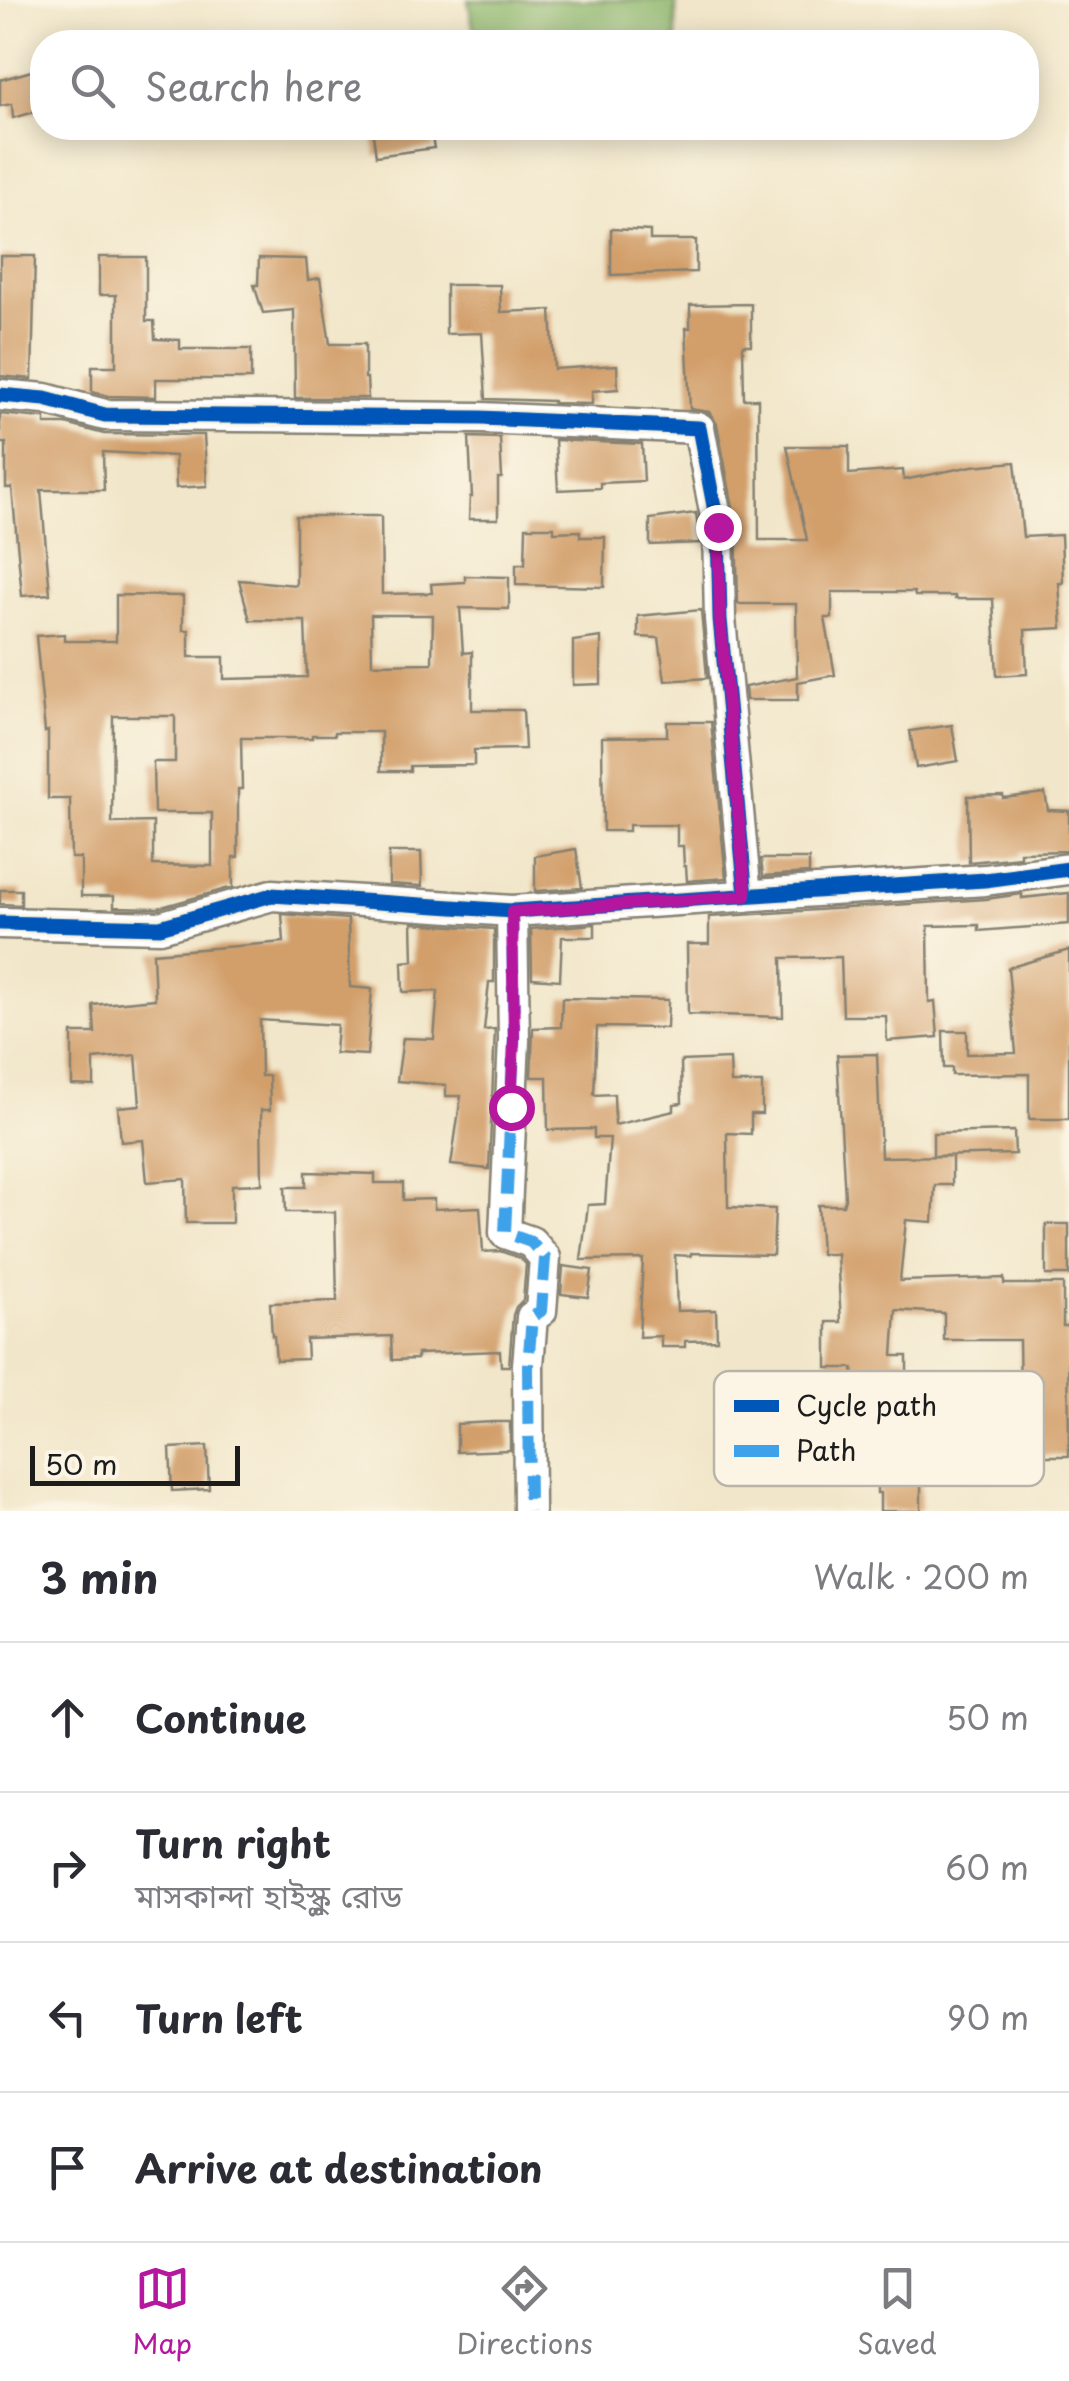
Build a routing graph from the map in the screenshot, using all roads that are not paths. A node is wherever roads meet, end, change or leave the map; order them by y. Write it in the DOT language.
graph roads {
  1 [pos="0,395"];
  2 [pos="1069,869"];
  3 [pos="746,896"];
  4 [pos="512,912"];
  5 [pos="0,923"];
  6 [pos="530,1511"];
  1 -- 3 [label="street"];
  2 -- 3 [label="street"];
  3 -- 4 [label="street"];
  4 -- 5 [label="street"];
  4 -- 6 [label="street"];
}
